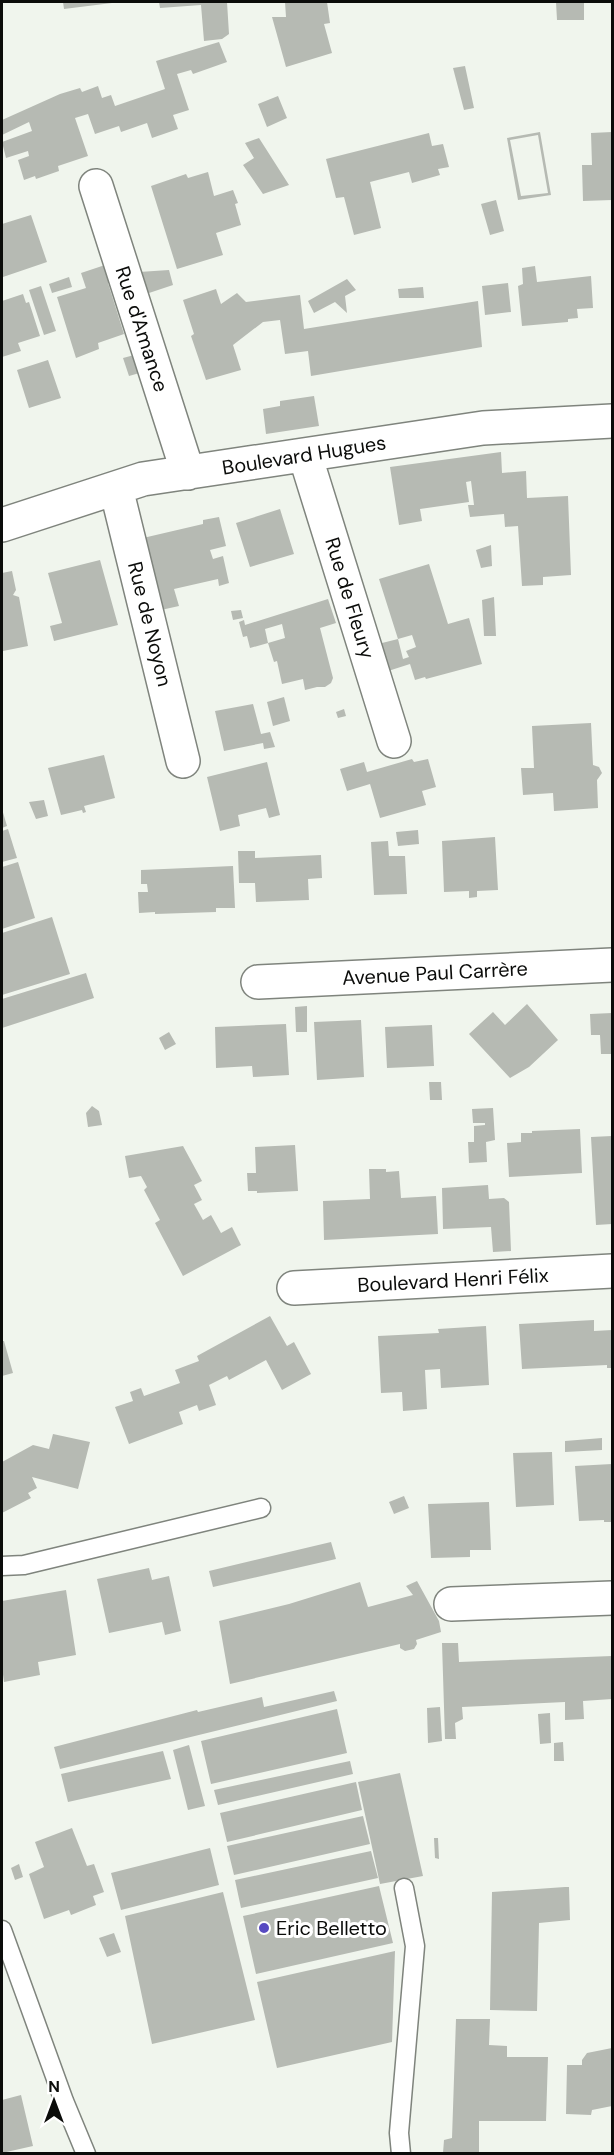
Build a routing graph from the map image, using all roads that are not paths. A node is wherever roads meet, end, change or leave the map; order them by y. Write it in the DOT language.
graph roads {
  1 [pos="96,186"];
  2 [pos="612,421"];
  3 [pos="305,455"];
  4 [pos="188,473"];
  5 [pos="116,488"];
  6 [pos="2,525"];
  7 [pos="394,741"];
  8 [pos="183,761"];
  9 [pos="612,965"];
  10 [pos="258,982"];
  11 [pos="612,1271"];
  12 [pos="294,1288"];
  13 [pos="261,1508"];
  14 [pos="2,1566"];
  15 [pos="612,1598"];
  16 [pos="451,1604"];
  17 [pos="404,1888"];
  18 [pos="2,1930"];
  19 [pos="86,2154"];
  20 [pos="400,2154"];
  1 -- 4 [label="street, Rue d'Amance"];
  2 -- 3 [label="street, Boulevard Hugues"];
  3 -- 4 [label="street, Boulevard Hugues"];
  3 -- 7 [label="street, Rue de Fleury"];
  4 -- 5 [label="street, Boulevard Hugues"];
  5 -- 6 [label="street, Boulevard Hugues"];
  5 -- 8 [label="street, Rue de Noyon"];
  9 -- 10 [label="street, Avenue Paul Carrère"];
  11 -- 12 [label="street, Boulevard Henri Félix"];
  13 -- 14 [label="lane"];
  15 -- 16 [label="street"];
  17 -- 20 [label="lane"];
  18 -- 19 [label="lane"];
}
